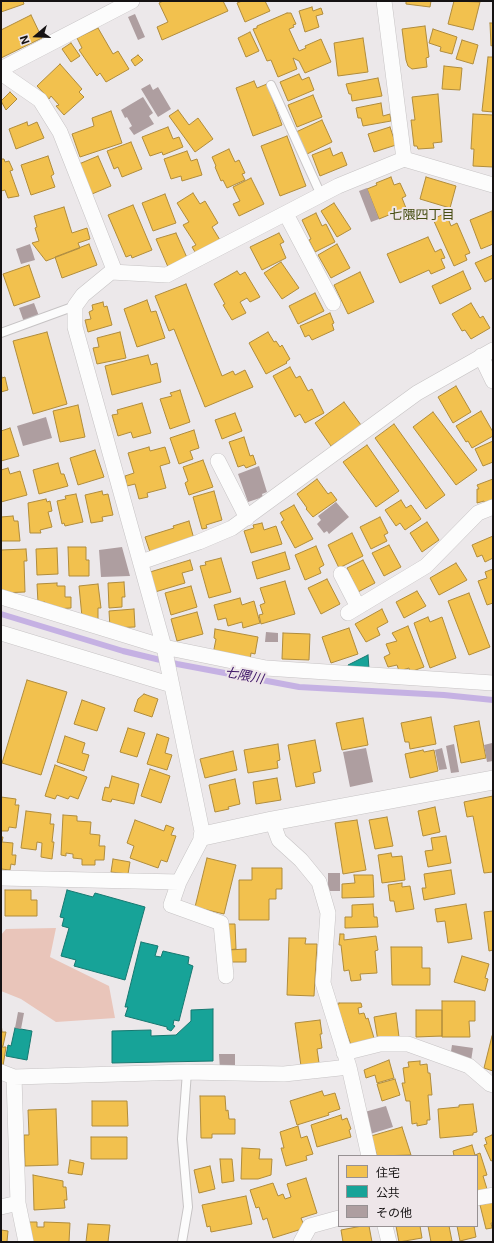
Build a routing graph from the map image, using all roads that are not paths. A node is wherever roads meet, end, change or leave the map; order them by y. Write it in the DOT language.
graph roads {
  1 [pos="132,1"];
  2 [pos="384,1"];
  3 [pos="1,68"];
  4 [pos="1,73"];
  5 [pos="271,85"];
  6 [pos="404,159"];
  7 [pos="493,185"];
  8 [pos="321,195"];
  9 [pos="286,214"];
  10 [pos="115,272"];
  11 [pos="333,303"];
  12 [pos="75,306"];
  13 [pos="1,333"];
  14 [pos="487,353"];
  15 [pos="493,381"];
  16 [pos="218,461"];
  17 [pos="493,507"];
  18 [pos="247,518"];
  19 [pos="141,562"];
  20 [pos="341,574"];
  21 [pos="1,597"];
  22 [pos="1,633"];
  23 [pos="164,647"];
  24 [pos="171,680"];
  25 [pos="493,683"];
  26 [pos="493,780"];
  27 [pos="272,821"];
  28 [pos="203,836"];
  29 [pos="1,878"];
  30 [pos="179,882"];
  31 [pos="226,976"];
  32 [pos="344,1053"];
  33 [pos="349,1068"];
  34 [pos="186,1072"];
  35 [pos="8,1074"];
  36 [pos="493,1085"];
  37 [pos="369,1155"];
  38 [pos="493,1195"];
  39 [pos="478,1198"];
  40 [pos="18,1203"];
  41 [pos="1,1207"];
  42 [pos="338,1218"];
  43 [pos="385,1227"];
  44 [pos="26,1242"];
  45 [pos="182,1242"];
  46 [pos="301,1242"];
  47 [pos="389,1242"];
  1 -- 3 [label="street"];
  2 -- 6 [label="street"];
  4 -- 10 [label="street"];
  5 -- 8 [label="lane"];
  6 -- 7 [label="street"];
  6 -- 8 [label="street"];
  8 -- 9 [label="street"];
  9 -- 10 [label="street"];
  9 -- 11 [label="street"];
  10 -- 12 [label="street"];
  12 -- 13 [label="lane"];
  12 -- 19 [label="street"];
  14 -- 15 [label="street"];
  14 -- 18 [label="street"];
  16 -- 18 [label="street"];
  17 -- 20 [label="street"];
  18 -- 19 [label="street"];
  19 -- 23 [label="street"];
  21 -- 23 [label="street"];
  22 -- 24 [label="street"];
  23 -- 24 [label="street"];
  23 -- 25 [label="street"];
  24 -- 28 [label="street"];
  26 -- 27 [label="street"];
  27 -- 28 [label="street"];
  27 -- 32 [label="street"];
  28 -- 30 [label="street"];
  29 -- 30 [label="street"];
  30 -- 31 [label="street"];
  32 -- 33 [label="street"];
  32 -- 36 [label="street"];
  33 -- 34 [label="street"];
  33 -- 37 [label="street"];
  34 -- 35 [label="street"];
  34 -- 45 [label="lane"];
  35 -- 40 [label="street"];
  38 -- 39 [label="street"];
  40 -- 41 [label="street"];
  40 -- 44 [label="street"];
  42 -- 46 [label="street"];
  43 -- 47 [label="street"];
}
